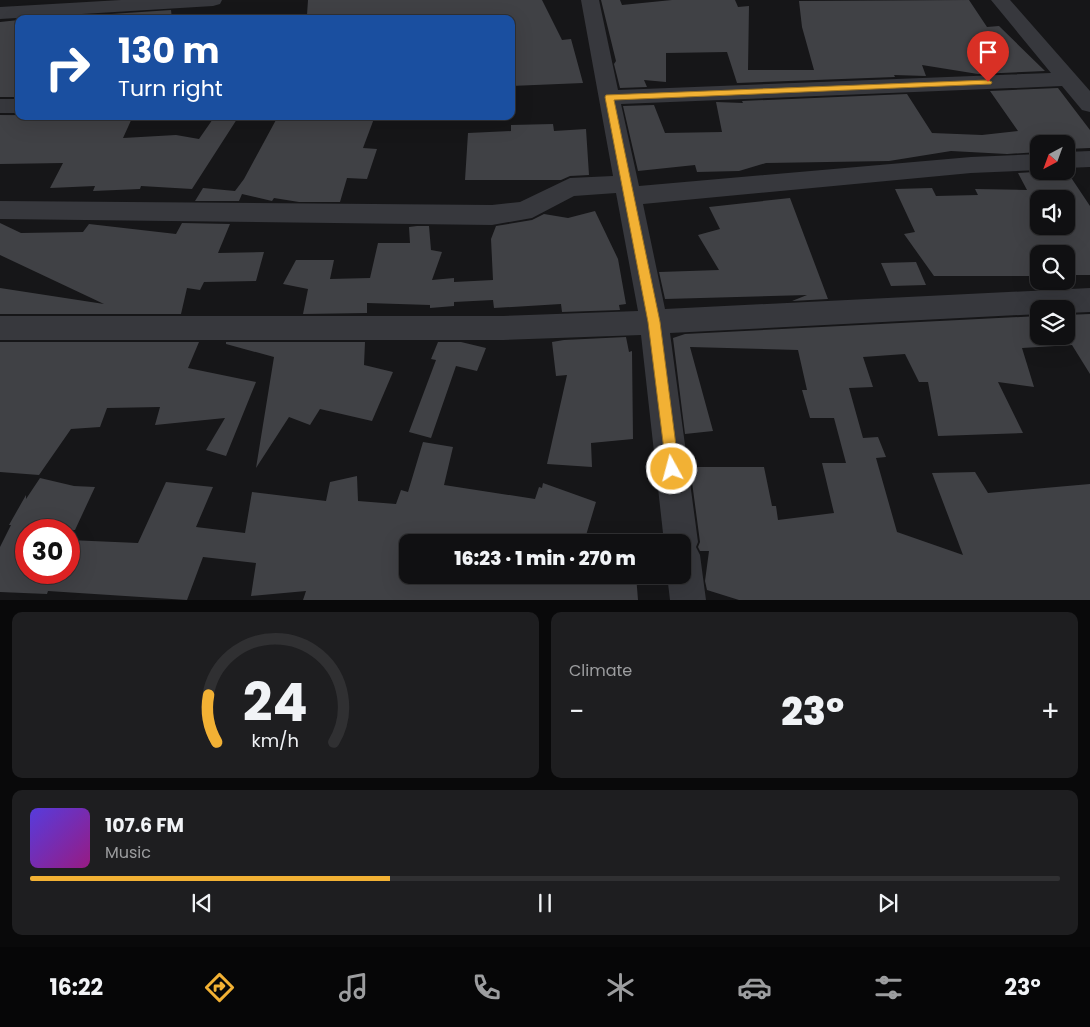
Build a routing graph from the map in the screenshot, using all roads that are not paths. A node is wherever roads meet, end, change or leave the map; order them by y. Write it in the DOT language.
graph roads {
  1 [pos="213,0"];
  2 [pos="590,0"];
  3 [pos="1000,0"];
  4 [pos="0,13"];
  5 [pos="1068,79"];
  6 [pos="609,97"];
  7 [pos="1090,105"];
  8 [pos="0,106"];
  9 [pos="15,106"];
  10 [pos="1090,159"];
  11 [pos="1075,160"];
  12 [pos="1030,162"];
  13 [pos="628,190"];
  14 [pos="0,210"];
  15 [pos="1090,300"];
  16 [pos="654,322"];
  17 [pos="0,328"];
  18 [pos="680,534"];
  19 [pos="686,584"];
  20 [pos="688,600"];
  1 -- 4 [label="street"];
  2 -- 6 [label="street"];
  3 -- 5 [label="street"];
  5 -- 6 [label="street"];
  5 -- 7 [label="street"];
  6 -- 13 [label="street"];
  8 -- 9 [label="street"];
  10 -- 11 [label="street"];
  12 -- 13 [label="street"];
  13 -- 14 [label="street"];
  13 -- 16 [label="street"];
  15 -- 16 [label="street"];
  16 -- 17 [label="street"];
  16 -- 18 [label="street"];
  19 -- 20 [label="street"];
}
